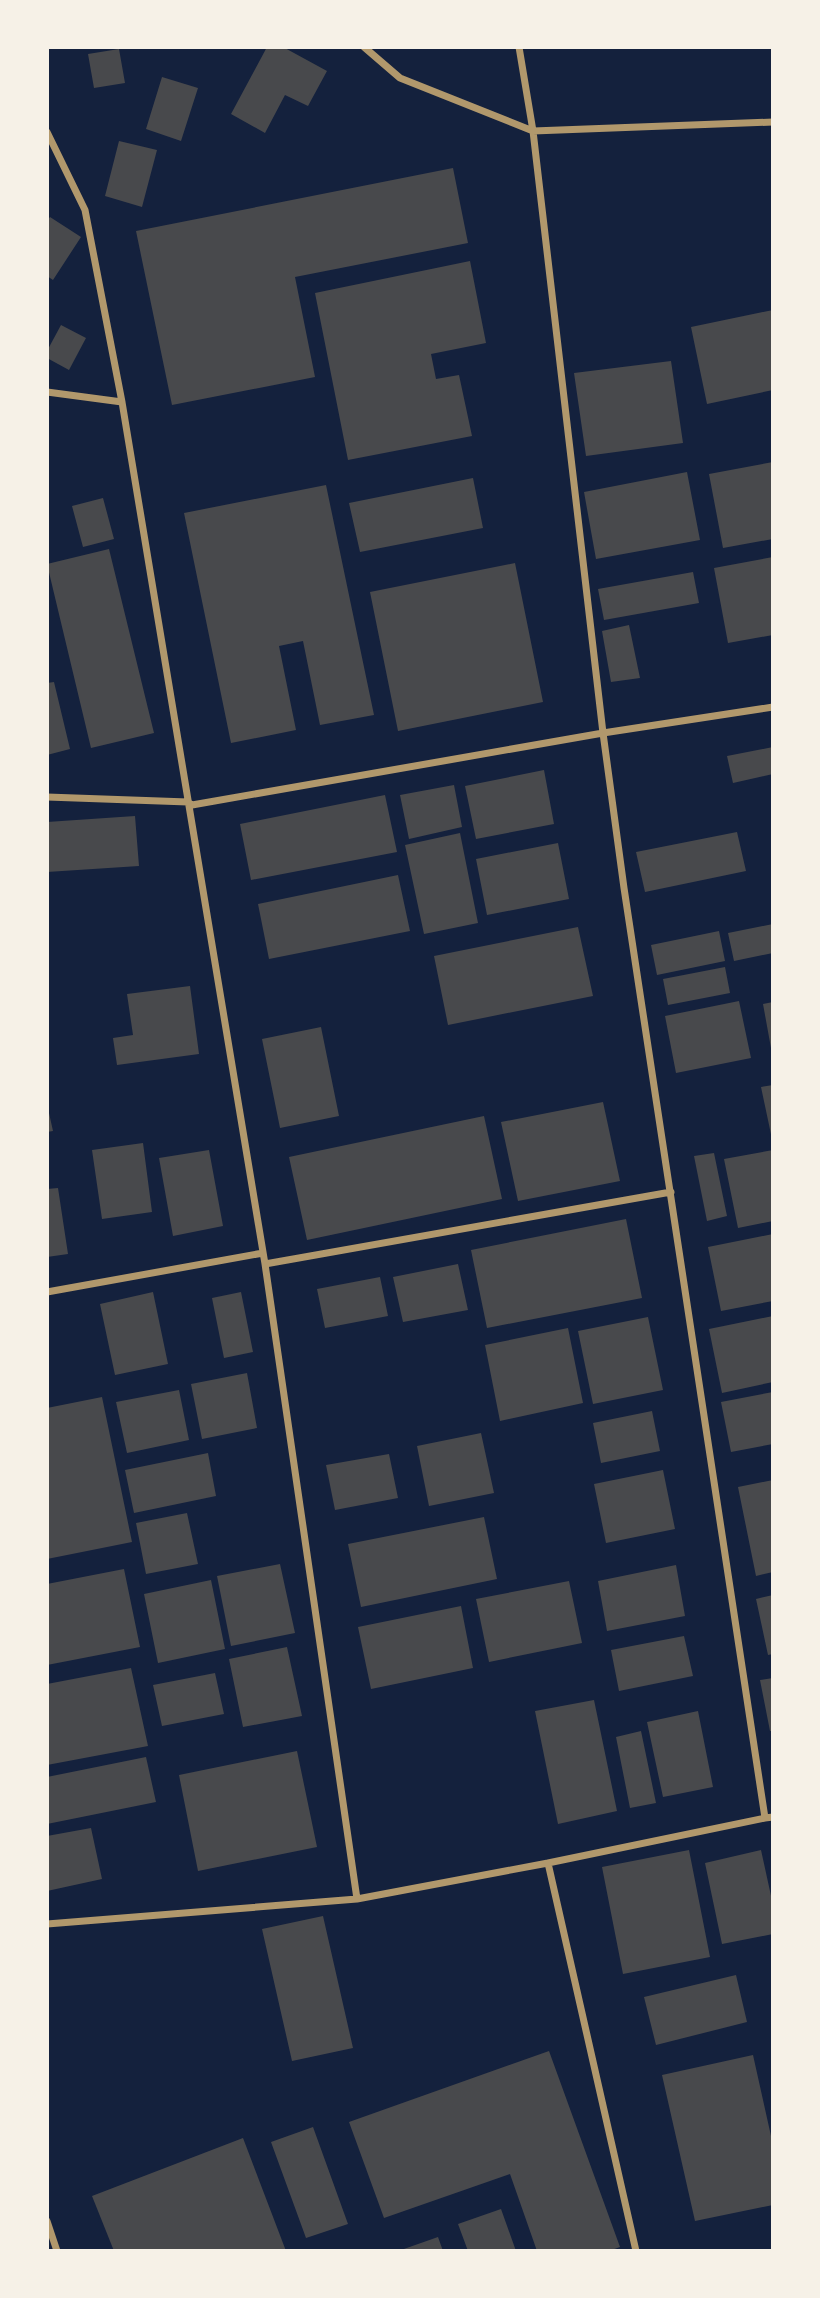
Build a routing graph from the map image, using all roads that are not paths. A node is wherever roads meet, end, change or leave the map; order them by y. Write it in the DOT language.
graph roads {
  1 [pos="364,47"];
  2 [pos="519,47"];
  3 [pos="773,122"];
  4 [pos="533,131"];
  5 [pos="47,132"];
  6 [pos="47,392"];
  7 [pos="122,402"];
  8 [pos="773,707"];
  9 [pos="603,733"];
  10 [pos="47,797"];
  11 [pos="188,802"];
  12 [pos="670,1192"];
  13 [pos="263,1253"];
  14 [pos="265,1264"];
  15 [pos="47,1292"];
  16 [pos="769,1817"];
  17 [pos="548,1863"];
  18 [pos="357,1899"];
  19 [pos="47,1924"];
  20 [pos="47,2221"];
  21 [pos="57,2251"];
  22 [pos="636,2251"];
  1 -- 4 [label="street"];
  2 -- 4 [label="street"];
  3 -- 4 [label="street"];
  4 -- 9 [label="street"];
  5 -- 7 [label="street"];
  6 -- 7 [label="street"];
  7 -- 11 [label="street"];
  8 -- 9 [label="street"];
  9 -- 11 [label="street"];
  9 -- 12 [label="street"];
  10 -- 11 [label="street"];
  11 -- 13 [label="street"];
  12 -- 14 [label="street"];
  12 -- 16 [label="street"];
  13 -- 14 [label="street"];
  13 -- 15 [label="street"];
  14 -- 18 [label="street"];
  16 -- 17 [label="street"];
  17 -- 18 [label="street"];
  17 -- 22 [label="street"];
  18 -- 19 [label="street"];
  20 -- 21 [label="street"];
}
